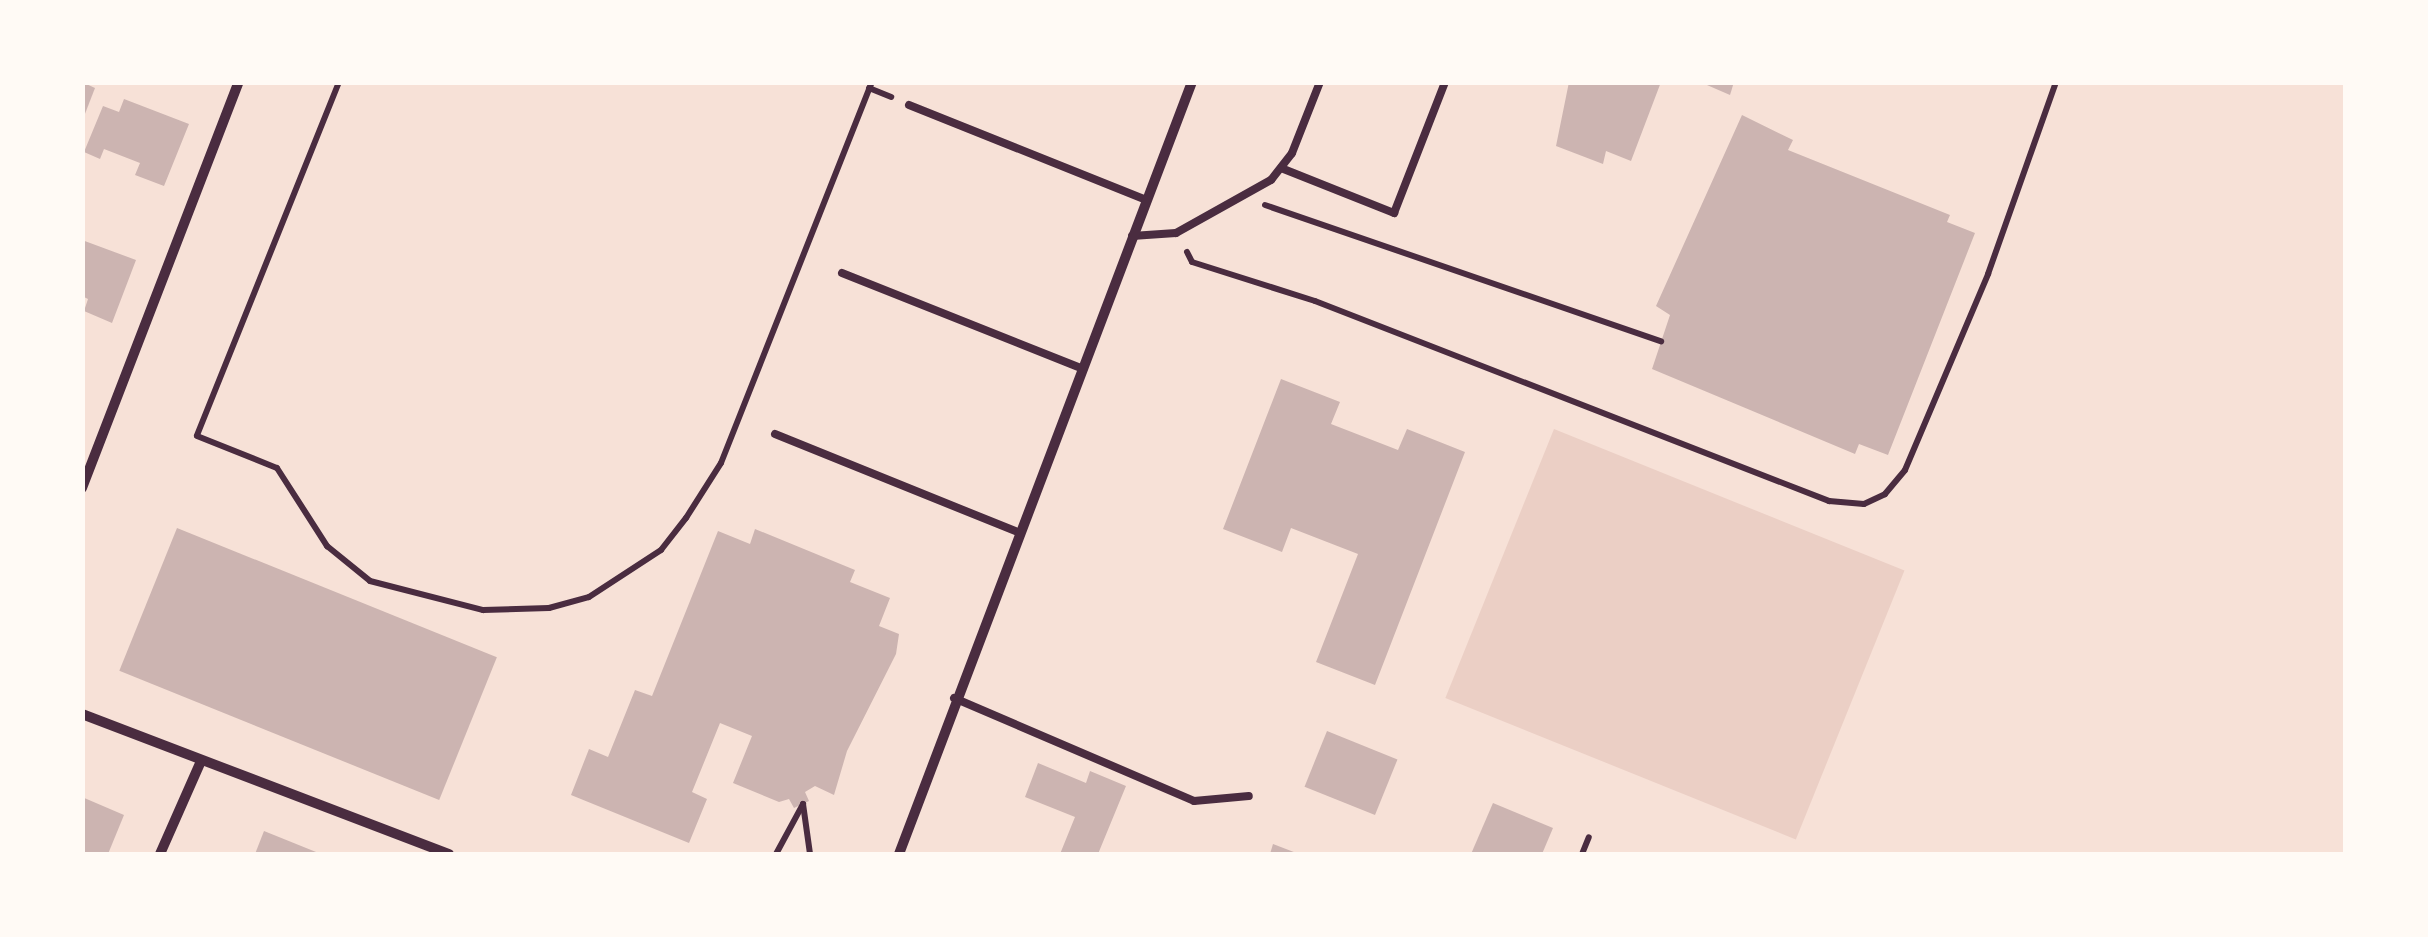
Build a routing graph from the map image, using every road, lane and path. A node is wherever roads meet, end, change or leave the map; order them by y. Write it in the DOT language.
graph roads {
  1 [pos="238,82"];
  2 [pos="339,82"];
  3 [pos="872,82"];
  4 [pos="1192,82"];
  5 [pos="1320,82"];
  6 [pos="1444,82"];
  7 [pos="2056,82"];
  8 [pos="909,105"];
  9 [pos="1281,168"];
  10 [pos="1254,193"];
  11 [pos="1146,200"];
  12 [pos="1176,233"];
  13 [pos="1132,236"];
  14 [pos="842,273"];
  15 [pos="1661,342"];
  16 [pos="1080,368"];
  17 [pos="774,434"];
  18 [pos="82,488"];
  19 [pos="1018,532"];
  20 [pos="954,698"];
  21 [pos="82,714"];
  22 [pos="201,761"];
  23 [pos="1248,796"];
  24 [pos="1589,837"];
  25 [pos="160,854"];
  26 [pos="449,854"];
  27 [pos="776,854"];
  28 [pos="810,854"];
  29 [pos="898,854"];
  30 [pos="1582,854"];
  1 -- 18 [label="street"];
  2 -- 3 [label="path"];
  4 -- 11 [label="street"];
  5 -- 9 [label="lane"];
  6 -- 9 [label="lane"];
  7 -- 12 [label="path"];
  8 -- 11 [label="lane"];
  9 -- 10 [label="lane"];
  10 -- 12 [label="lane"];
  10 -- 15 [label="path"];
  11 -- 13 [label="street"];
  12 -- 13 [label="lane"];
  13 -- 16 [label="street"];
  14 -- 16 [label="lane"];
  16 -- 19 [label="street"];
  17 -- 19 [label="lane"];
  19 -- 20 [label="street"];
  20 -- 23 [label="lane"];
  20 -- 29 [label="street"];
  21 -- 22 [label="street"];
  22 -- 25 [label="street"];
  22 -- 26 [label="street"];
  24 -- 30 [label="path"];
  27 -- 28 [label="path"];
}
